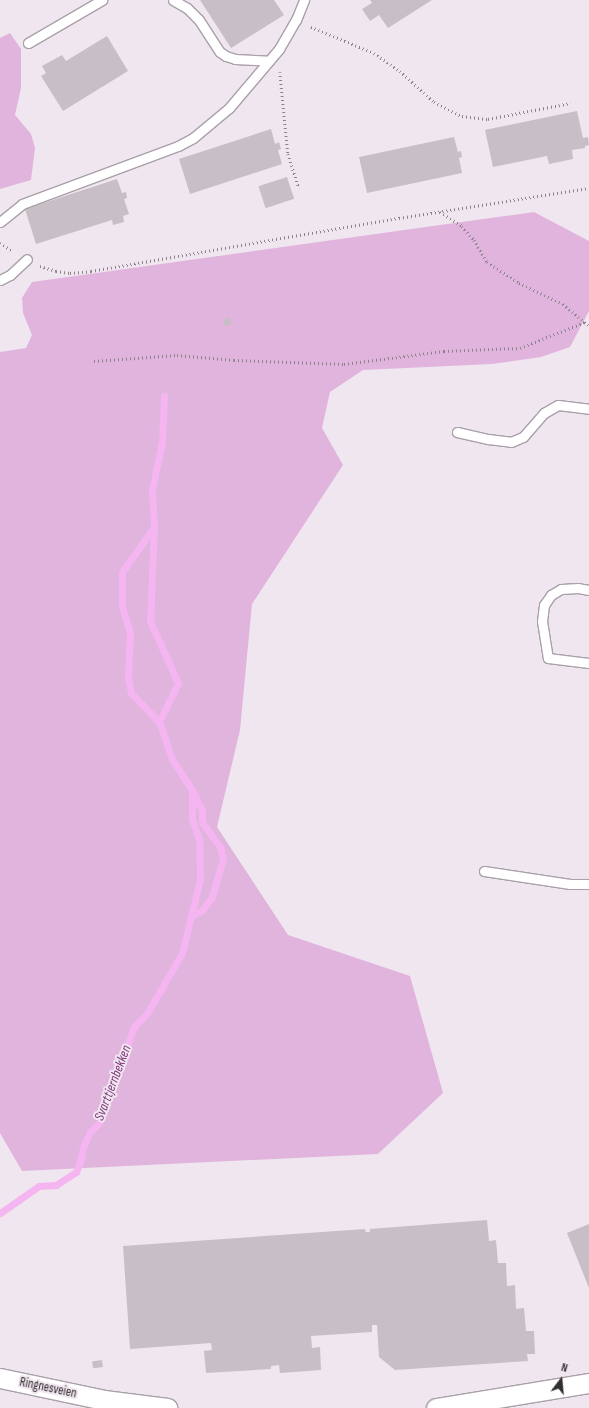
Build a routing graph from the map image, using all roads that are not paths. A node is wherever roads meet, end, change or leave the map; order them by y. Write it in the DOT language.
graph roads {
  1 [pos="102,0"];
  2 [pos="173,0"];
  3 [pos="304,0"];
  4 [pos="28,43"];
  5 [pos="269,61"];
  6 [pos="0,222"];
  7 [pos="27,259"];
  8 [pos="0,280"];
  9 [pos="589,409"];
  10 [pos="457,432"];
  11 [pos="589,590"];
  12 [pos="589,663"];
  13 [pos="484,870"];
  14 [pos="589,884"];
  15 [pos="0,1378"];
  16 [pos="589,1383"];
  17 [pos="167,1408"];
  18 [pos="436,1408"];
  1 -- 4 [label="lane"];
  2 -- 5 [label="lane"];
  3 -- 5 [label="lane"];
  5 -- 6 [label="lane"];
  7 -- 8 [label="lane"];
  9 -- 10 [label="lane"];
  11 -- 12 [label="lane"];
  13 -- 14 [label="lane"];
  15 -- 17 [label="street, Ringnesveien"];
  16 -- 18 [label="street"];
}
